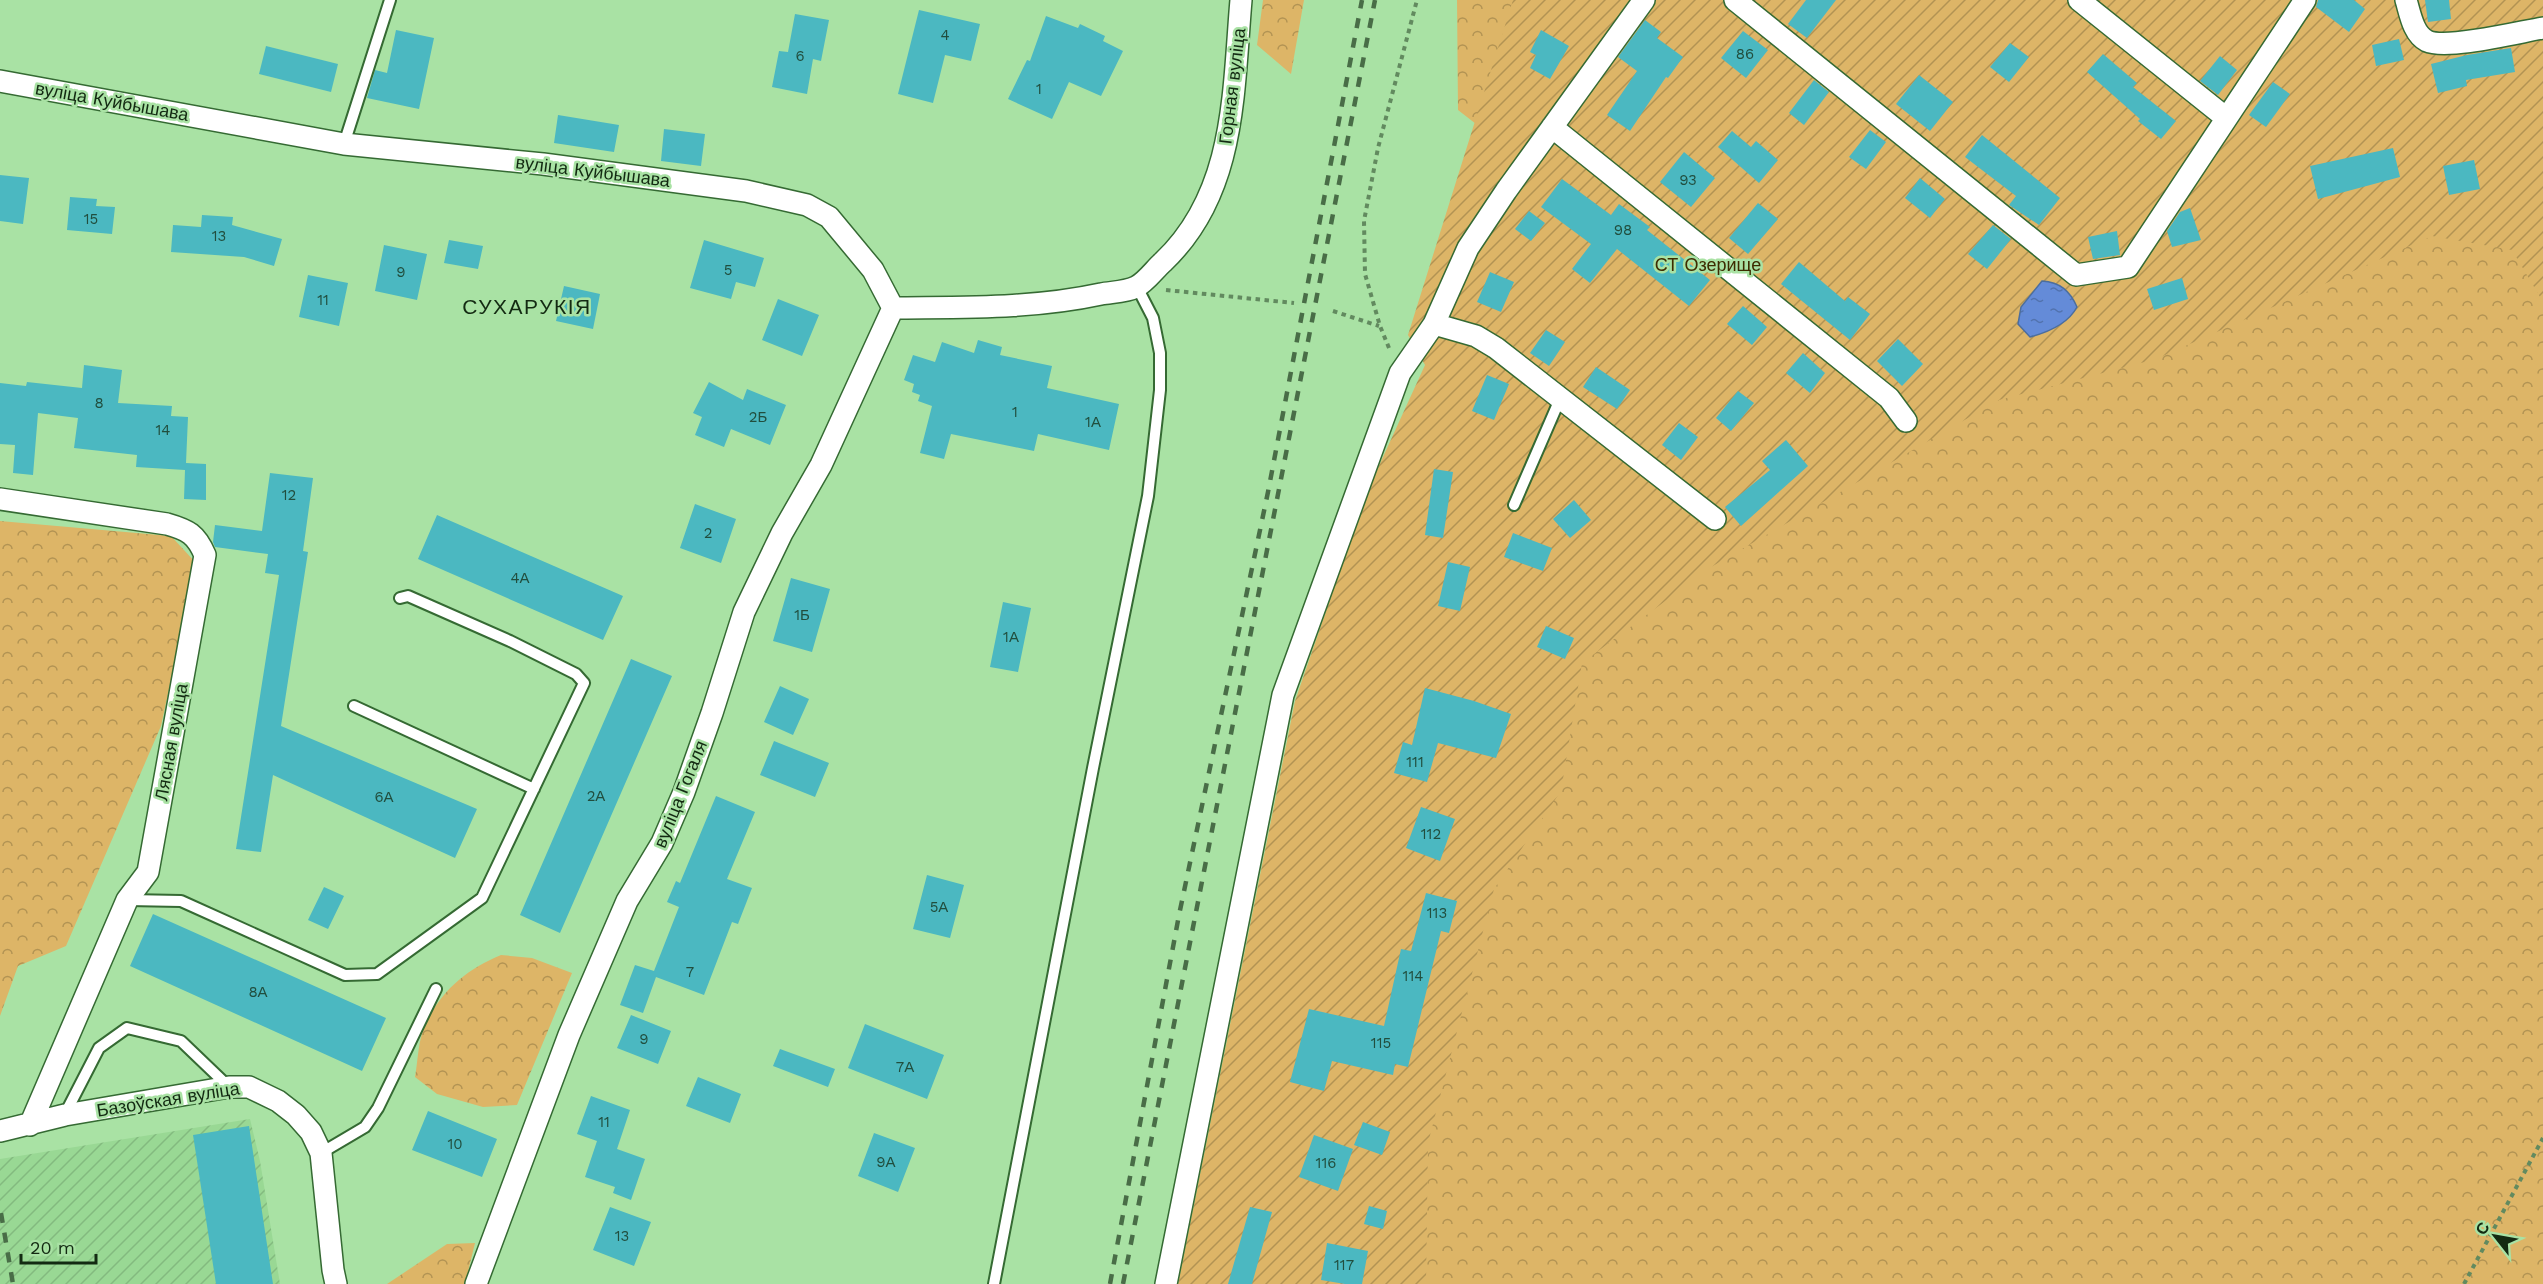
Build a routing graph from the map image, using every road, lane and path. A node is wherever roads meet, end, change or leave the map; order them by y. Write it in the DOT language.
graph roads {
  1 [pos="390,0"];
  2 [pos="1241,0"];
  3 [pos="1417,0"];
  4 [pos="1644,0"];
  5 [pos="1736,0"];
  6 [pos="2079,0"];
  7 [pos="2305,0"];
  8 [pos="2406,0"];
  9 [pos="2543,28"];
  10 [pos="0,81"];
  11 [pos="2225,117"];
  12 [pos="1552,127"];
  13 [pos="344,144"];
  14 [pos="1137,287"];
  15 [pos="1294,303"];
  16 [pos="893,308"];
  17 [pos="1333,311"];
  18 [pos="1434,324"];
  19 [pos="1380,326"];
  20 [pos="1400,373"];
  21 [pos="1560,399"];
  22 [pos="1906,421"];
  23 [pos="0,499"];
  24 [pos="1514,505"];
  25 [pos="1715,519"];
  26 [pos="400,598"];
  27 [pos="354,706"];
  28 [pos="534,789"];
  29 [pos="127,900"];
  30 [pos="436,989"];
  31 [pos="229,1087"];
  32 [pos="65,1115"];
  33 [pos="30,1125"];
  34 [pos="0,1131"];
  35 [pos="2543,1138"];
  36 [pos="321,1153"];
  37 [pos="336,1284"];
  38 [pos="476,1284"];
  39 [pos="994,1284"];
  40 [pos="1166,1284"];
  41 [pos="2464,1284"];
  1 -- 13 [label="lane"];
  2 -- 14 [label="street, Горная вуліца"];
  3 -- 19 [label="path"];
  4 -- 12 [label="street"];
  5 -- 11 [label="street"];
  6 -- 11 [label="street"];
  7 -- 11 [label="street"];
  8 -- 9 [label="street"];
  10 -- 13 [label="street, вуліца Куйбышава"];
  12 -- 18 [label="street"];
  12 -- 22 [label="street"];
  13 -- 16 [label="street, вуліца Куйбышава"];
  14 -- 15 [label="path"];
  14 -- 16 [label="street"];
  14 -- 39 [label="lane"];
  16 -- 38 [label="street, вуліца Гогаля"];
  17 -- 19 [label="path"];
  18 -- 20 [label="street"];
  18 -- 21 [label="street"];
  19 -- 20 [label="path"];
  20 -- 40 [label="street"];
  21 -- 24 [label="lane"];
  21 -- 25 [label="street"];
  23 -- 29 [label="street, Лясная вуліца"];
  26 -- 28 [label="lane"];
  27 -- 28 [label="lane"];
  28 -- 29 [label="lane"];
  29 -- 33 [label="street, Лясная вуліца"];
  30 -- 36 [label="lane"];
  31 -- 32 [label="street, Базоўская вуліца"];
  31 -- 32 [label="lane"];
  31 -- 36 [label="street, Базоўская вуліца"];
  32 -- 33 [label="street, Базоўская вуліца"];
  33 -- 34 [label="street, Базоўская вуліца"];
  35 -- 41 [label="path"];
  36 -- 37 [label="street, Базоўская вуліца"];
}
